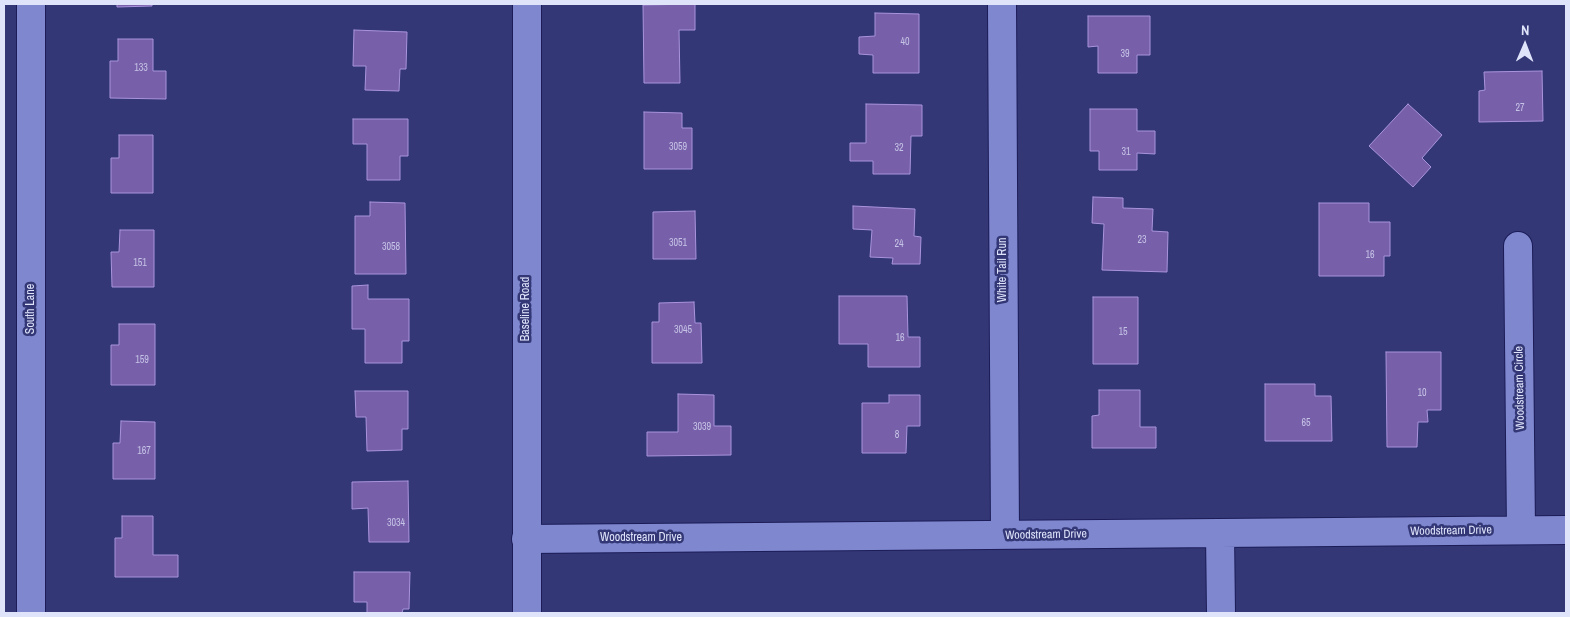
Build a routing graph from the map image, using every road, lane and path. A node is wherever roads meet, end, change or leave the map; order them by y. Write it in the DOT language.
graph roads {
  1 [pos="31,4"];
  2 [pos="527,4"];
  3 [pos="1002,4"];
  4 [pos="1518,246"];
  5 [pos="1521,530"];
  6 [pos="1566,530"];
  7 [pos="1220,533"];
  8 [pos="1005,535"];
  9 [pos="526,539"];
  10 [pos="31,613"];
  11 [pos="527,613"];
  12 [pos="1221,613"];
  1 -- 10 [label="street, South Lane"];
  2 -- 9 [label="street, Baseline Road"];
  3 -- 8 [label="street, White Tail Run"];
  4 -- 5 [label="street, Woodstream Circle"];
  5 -- 6 [label="street, Woodstream Drive"];
  5 -- 7 [label="street, Woodstream Drive"];
  7 -- 8 [label="street, Woodstream Drive"];
  7 -- 12 [label="street"];
  8 -- 9 [label="street, Woodstream Drive"];
  9 -- 11 [label="street, Baseline Road"];
}
